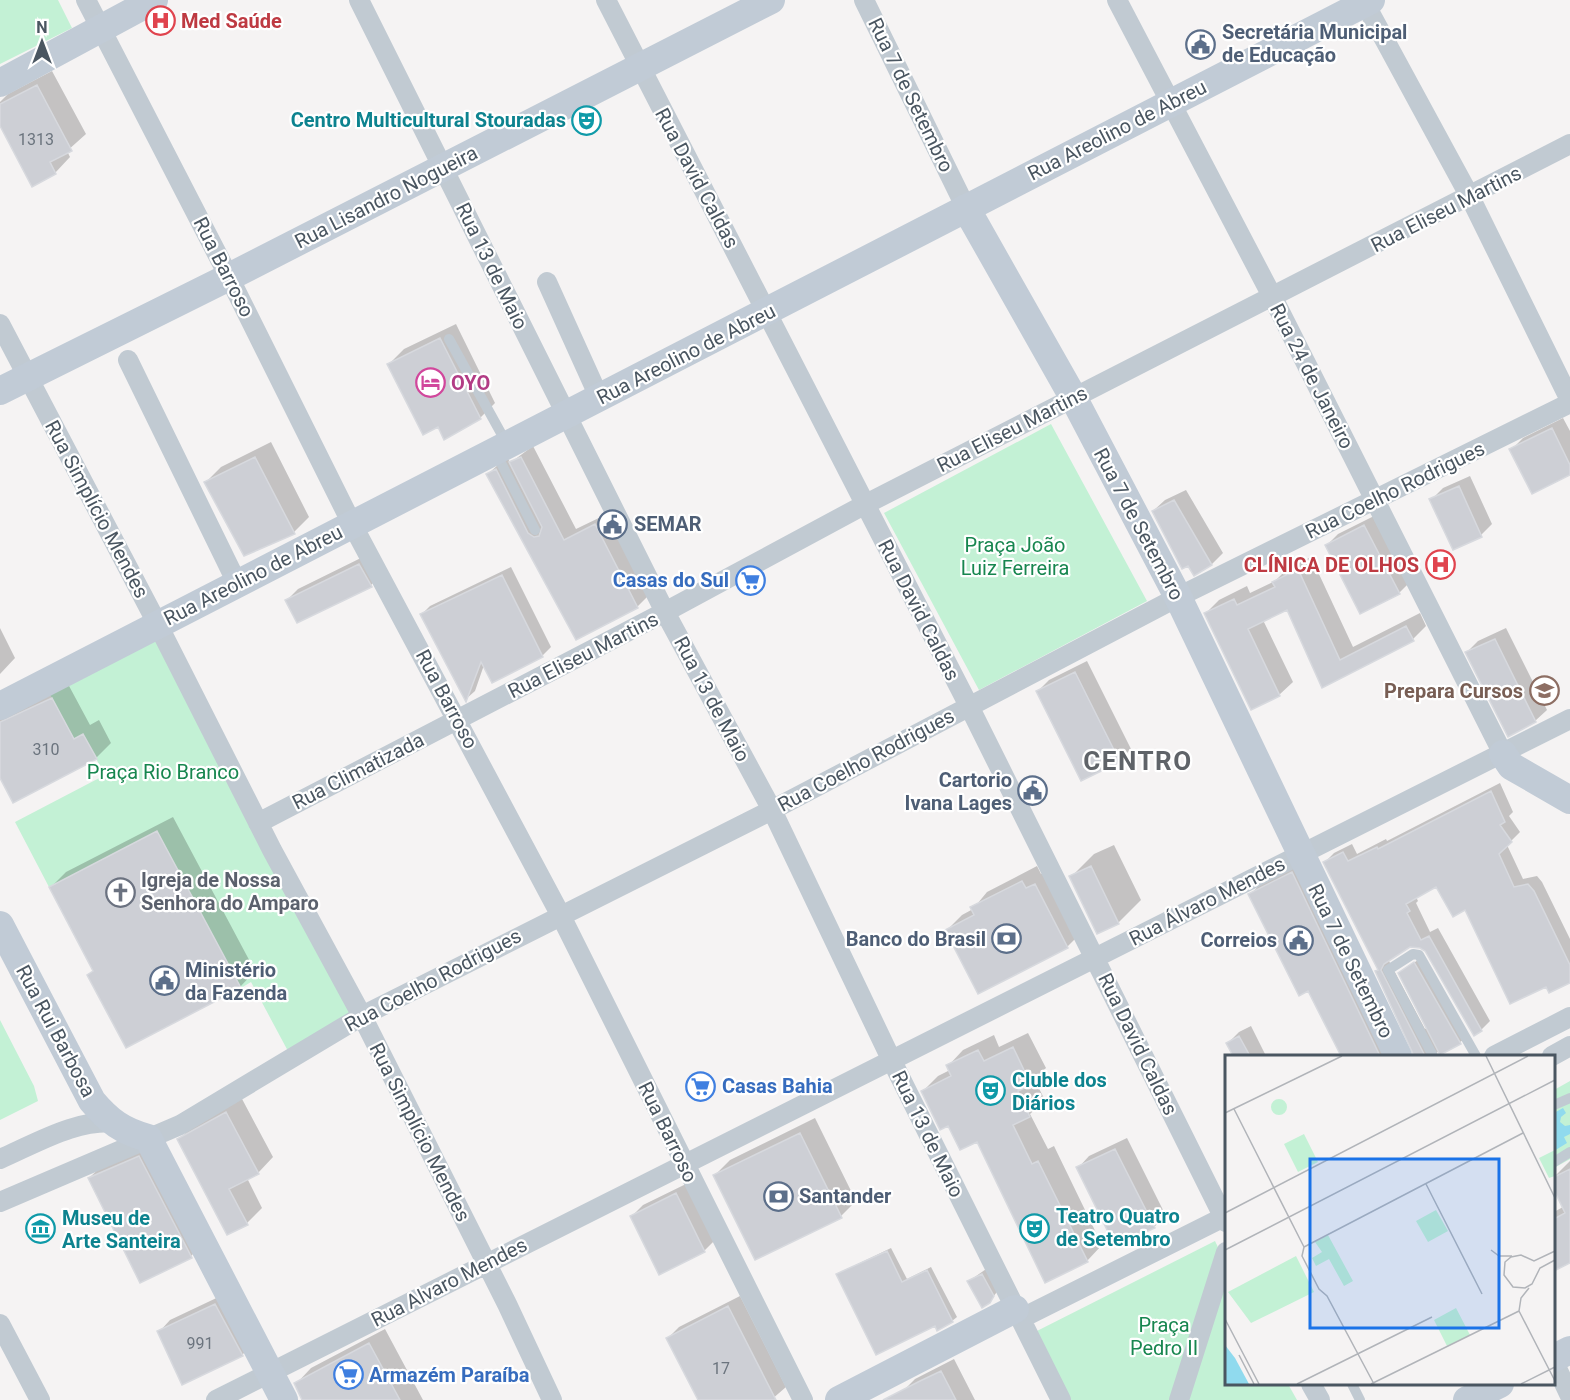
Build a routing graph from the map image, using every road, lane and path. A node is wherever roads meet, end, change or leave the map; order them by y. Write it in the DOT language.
graph roads {
  1 [pos="86,0"];
  2 [pos="154,0"];
  3 [pos="358,0"];
  4 [pos="606,0"];
  5 [pos="771,0"];
  6 [pos="864,0"];
  7 [pos="1117,0"];
  8 [pos="1366,1"];
  9 [pos="101,28"];
  10 [pos="640,68"];
  11 [pos="0,83"];
  12 [pos="1171,103"];
  13 [pos="1570,144"];
  14 [pos="443,167"];
  15 [pos="1470,197"];
  16 [pos="966,208"];
  17 [pos="229,277"];
  18 [pos="547,282"];
  19 [pos="1273,298"];
  20 [pos="768,313"];
  21 [pos="0,324"];
  22 [pos="448,339"];
  23 [pos="128,360"];
  24 [pos="27,377"];
  25 [pos="0,391"];
  26 [pos="599,397"];
  27 [pos="1073,397"];
  28 [pos="1570,402"];
  29 [pos="565,414"];
  30 [pos="501,447"];
  31 [pos="1375,501"];
  32 [pos="864,505"];
  33 [pos="352,524"];
  34 [pos="535,530"];
  35 [pos="237,583"];
  36 [pos="1178,597"];
  37 [pos="665,612"];
  38 [pos="158,624"];
  39 [pos="968,705"];
  40 [pos="0,706"];
  41 [pos="1570,719"];
  42 [pos="458,720"];
  43 [pos="1503,754"];
  44 [pos="1570,800"];
  45 [pos="772,810"];
  46 [pos="258,823"];
  47 [pos="1300,854"];
  48 [pos="560,914"];
  49 [pos="0,925"];
  50 [pos="1095,957"];
  51 [pos="362,1016"];
  52 [pos="1570,1017"];
  53 [pos="1570,1046"];
  54 [pos="1524,1050"];
  55 [pos="1398,1055"];
  56 [pos="1432,1055"];
  57 [pos="1475,1055"];
  58 [pos="1499,1055"];
  59 [pos="1554,1055"];
  60 [pos="891,1059"];
  61 [pos="1570,1098"];
  62 [pos="1555,1105"];
  63 [pos="109,1122"];
  64 [pos="158,1134"];
  65 [pos="1570,1152"];
  66 [pos="0,1159"];
  67 [pos="1555,1161"];
  68 [pos="684,1166"];
  69 [pos="0,1202"];
  70 [pos="1223,1209"];
  71 [pos="1225,1258"];
  72 [pos="486,1262"];
  73 [pos="1018,1314"];
  74 [pos="0,1324"];
  75 [pos="1570,1350"];
  76 [pos="1555,1359"];
  77 [pos="1555,1362"];
  78 [pos="269,1373"];
  79 [pos="1312,1385"];
  80 [pos="1353,1385"];
  81 [pos="1496,1385"];
  82 [pos="1570,1396"];
  83 [pos="40,1400"];
  84 [pos="216,1400"];
  85 [pos="284,1400"];
  86 [pos="552,1400"];
  87 [pos="802,1400"];
  88 [pos="839,1400"];
  89 [pos="1061,1400"];
  90 [pos="1179,1400"];
  91 [pos="1320,1400"];
  92 [pos="1360,1400"];
  93 [pos="1467,1400"];
  1 -- 9 [label="street, Rua Barroso"];
  2 -- 9 [label="street"];
  3 -- 14 [label="street, Rua 13 de Maio"];
  4 -- 10 [label="street, Rua David Caldas"];
  5 -- 10 [label="street, Rua Lisandro Nogueira"];
  6 -- 16 [label="street, Rua 7 de Setembro"];
  7 -- 12 [label="street, Rua 24 de Janeiro"];
  8 -- 12 [label="street, Rua Areolino de Abreu"];
  8 -- 15 [label="street"];
  9 -- 11 [label="street"];
  9 -- 17 [label="street, Rua Barroso"];
  10 -- 14 [label="street, Rua Lisandro Nogueira"];
  10 -- 20 [label="street, Rua David Caldas"];
  12 -- 16 [label="street, Rua Areolino de Abreu"];
  12 -- 19 [label="street, Rua 24 de Janeiro"];
  13 -- 15 [label="street, Rua Eliseu Martins"];
  14 -- 17 [label="street, Rua Lisandro Nogueira"];
  14 -- 29 [label="street, Rua 13 de Maio"];
  15 -- 19 [label="street, Rua Eliseu Martins"];
  15 -- 28 [label="street"];
  16 -- 20 [label="street, Rua Areolino de Abreu"];
  16 -- 27 [label="street, Rua 7 de Setembro"];
  17 -- 24 [label="street, Rua Lisandro Nogueira"];
  17 -- 33 [label="street, Rua Barroso"];
  18 -- 26 [label="street"];
  19 -- 27 [label="street, Rua Eliseu Martins"];
  19 -- 31 [label="street, Rua 24 de Janeiro"];
  20 -- 26 [label="street, Rua Areolino de Abreu"];
  20 -- 32 [label="street, Rua David Caldas"];
  21 -- 24 [label="street, Rua Simplício Mendes"];
  22 -- 30 [label="lane"];
  23 -- 35 [label="street"];
  24 -- 25 [label="street, Rua Lisandro Nogueira"];
  24 -- 38 [label="street, Rua Simplício Mendes"];
  26 -- 29 [label="street, Rua Areolino de Abreu"];
  27 -- 32 [label="street, Rua Eliseu Martins"];
  27 -- 36 [label="street, Rua 7 de Setembro"];
  28 -- 31 [label="street, Rua Coelho Rodrigues"];
  29 -- 30 [label="street, Rua Areolino de Abreu"];
  29 -- 37 [label="street, Rua 13 de Maio"];
  30 -- 33 [label="street, Rua Areolino de Abreu"];
  30 -- 34 [label="lane"];
  31 -- 36 [label="street, Rua Coelho Rodrigues"];
  31 -- 43 [label="street, Rua 24 de Janeiro"];
  32 -- 37 [label="street, Rua Eliseu Martins"];
  32 -- 39 [label="street, Rua David Caldas"];
  33 -- 35 [label="street, Rua Areolino de Abreu"];
  33 -- 42 [label="street, Rua Barroso"];
  35 -- 38 [label="street, Rua Areolino de Abreu"];
  36 -- 39 [label="street, Rua Coelho Rodrigues"];
  36 -- 47 [label="street, Rua 7 de Setembro"];
  37 -- 42 [label="street, Rua Eliseu Martins"];
  37 -- 45 [label="street, Rua 13 de Maio"];
  38 -- 40 [label="street, Rua Areolino de Abreu"];
  38 -- 46 [label="street, Rua Simplício Mendes"];
  39 -- 45 [label="street, Rua Coelho Rodrigues"];
  39 -- 50 [label="street, Rua David Caldas"];
  41 -- 43 [label="street, Rua Álvaro Mendes"];
  42 -- 46 [label="street, Rua Climatizada"];
  42 -- 48 [label="street, Rua Barroso"];
  43 -- 44 [label="street"];
  43 -- 47 [label="street, Rua Álvaro Mendes"];
  45 -- 48 [label="street, Rua Coelho Rodrigues"];
  45 -- 60 [label="street, Rua 13 de Maio"];
  46 -- 51 [label="street, Rua Simplício Mendes"];
  47 -- 50 [label="street, Rua Álvaro Mendes"];
  47 -- 55 [label="street, Rua 7 de Setembro"];
  48 -- 51 [label="street, Rua Coelho Rodrigues"];
  48 -- 68 [label="street, Rua Barroso"];
  49 -- 63 [label="street, Rua Rui Barbosa"];
  50 -- 60 [label="street, Rua Álvaro Mendes"];
  50 -- 70 [label="street, Rua David Caldas"];
  51 -- 64 [label="street, Rua Coelho Rodrigues"];
  51 -- 72 [label="street, Rua Simplício Mendes"];
  52 -- 54 [label="street"];
  53 -- 59 [label="street"];
  54 -- 58 [label="street"];
  56 -- 57 [label="lane"];
  60 -- 68 [label="street, Rua Álvaro Mendes"];
  60 -- 73 [label="street, Rua 13 de Maio"];
  61 -- 62 [label="lane"];
  63 -- 64 [label="street, Rua Rui Barbosa"];
  63 -- 66 [label="street"];
  64 -- 69 [label="street, Rua Coelho Rodrigues"];
  64 -- 78 [label="street"];
  65 -- 67 [label="lane"];
  68 -- 72 [label="street, Rua Alvaro Mendes"];
  68 -- 87 [label="street, Rua Barroso"];
  70 -- 73 [label="street"];
  71 -- 90 [label="street"];
  72 -- 78 [label="street, Rua Alvaro Mendes"];
  72 -- 86 [label="street, Rua Simplício Mendes"];
  73 -- 88 [label="street"];
  73 -- 89 [label="street, Rua 13 de Maio"];
  74 -- 83 [label="street"];
  75 -- 76 [label="street"];
  77 -- 82 [label="street"];
  78 -- 84 [label="street, Rua Alvaro Mendes"];
  78 -- 85 [label="street"];
  79 -- 91 [label="street"];
  80 -- 92 [label="lane"];
  81 -- 93 [label="street"];
}
